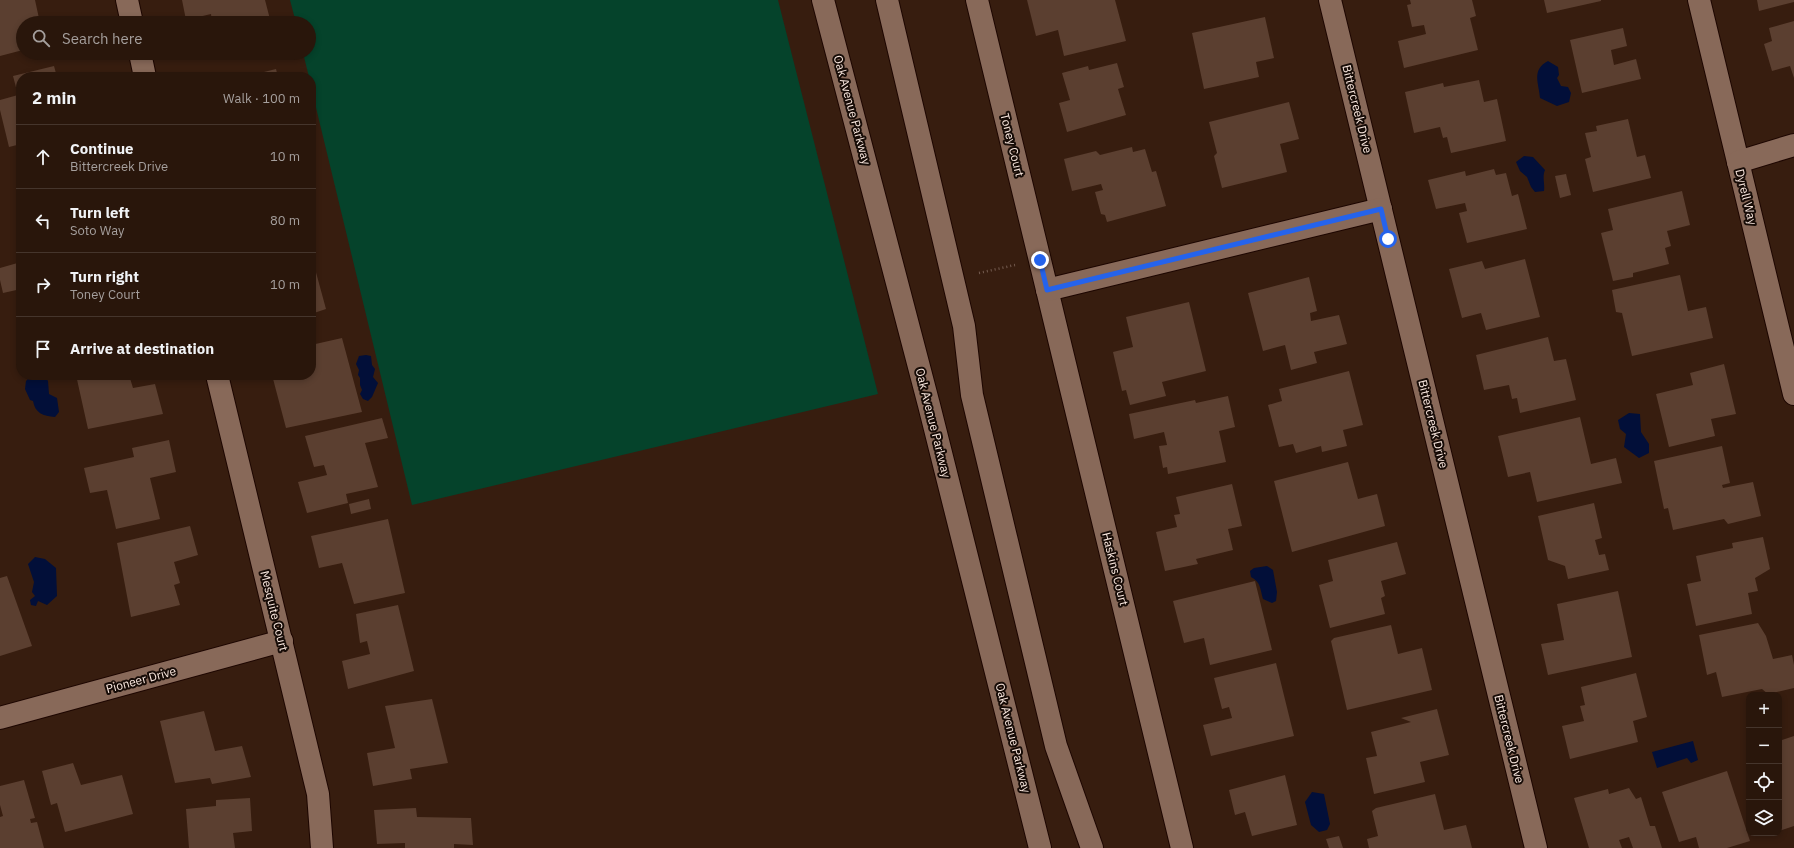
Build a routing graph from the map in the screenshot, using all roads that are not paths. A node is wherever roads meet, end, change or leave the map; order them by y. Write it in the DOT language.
graph roads {
  1 [pos="127,0"];
  2 [pos="823,0"];
  3 [pos="886,0"];
  4 [pos="977,0"];
  5 [pos="1330,0"];
  6 [pos="1699,0"];
  7 [pos="130,16"];
  8 [pos="142,60"];
  9 [pos="145,72"];
  10 [pos="1794,145"];
  11 [pos="1738,162"];
  12 [pos="1381,209"];
  13 [pos="1047,290"];
  14 [pos="219,380"];
  15 [pos="1794,394"];
  16 [pos="282,641"];
  17 [pos="0,718"];
  18 [pos="322,848"];
  19 [pos="1040,848"];
  20 [pos="1092,848"];
  21 [pos="1182,848"];
  22 [pos="1536,848"];
  1 -- 7 [label="street"];
  2 -- 19 [label="street, Oak Avenue Parkway"];
  3 -- 20 [label="street"];
  4 -- 13 [label="street, Toney Court"];
  5 -- 12 [label="street, Bittercreek Drive"];
  6 -- 11 [label="street, Dyrell Way"];
  8 -- 9 [label="street"];
  10 -- 11 [label="street"];
  11 -- 15 [label="street, Dyrell Way"];
  12 -- 13 [label="street"];
  12 -- 22 [label="street, Bittercreek Drive"];
  13 -- 21 [label="street, Haskins Court"];
  14 -- 16 [label="street, Mesquite Court"];
  16 -- 17 [label="street, Pioneer Drive"];
  16 -- 18 [label="street, Mesquite Court"];
}
